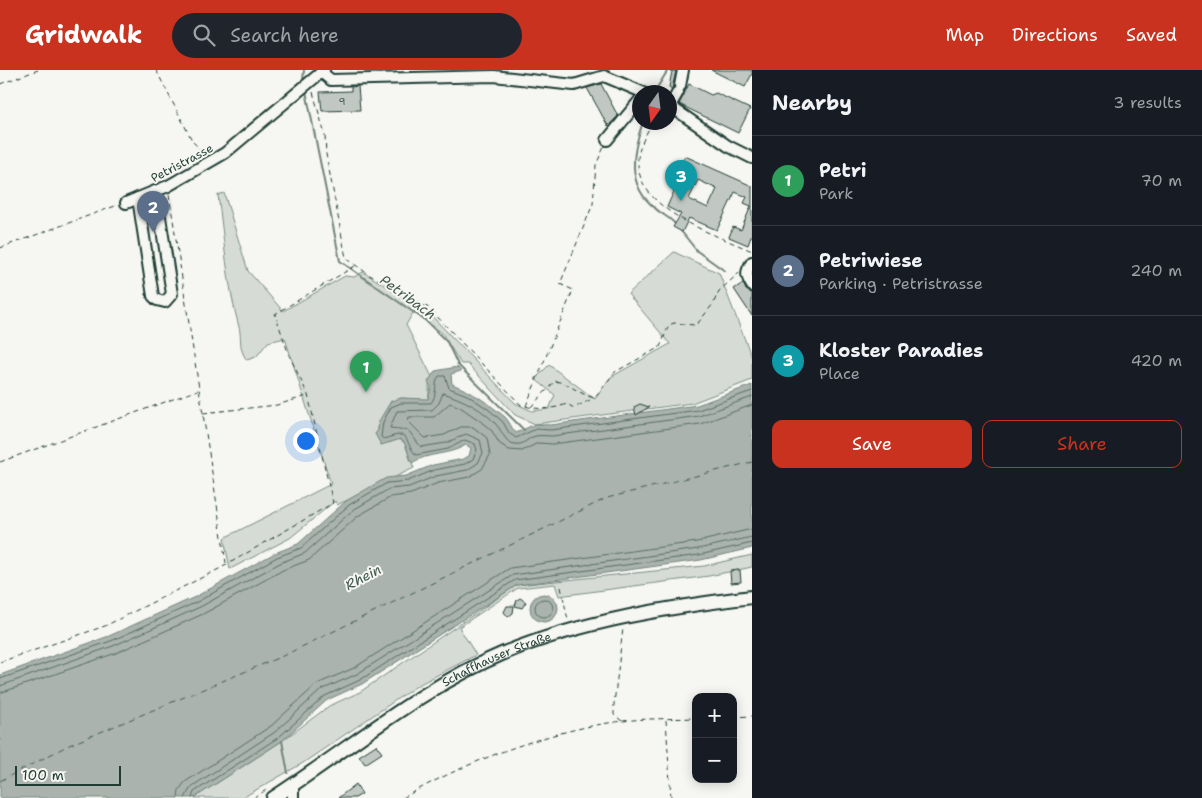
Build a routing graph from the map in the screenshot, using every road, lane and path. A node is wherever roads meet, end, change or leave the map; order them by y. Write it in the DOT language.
graph roads {
  1 [pos="38,70"];
  2 [pos="156,70"];
  3 [pos="683,70"];
  4 [pos="323,71"];
  5 [pos="310,82"];
  6 [pos="0,84"];
  7 [pos="632,88"];
  8 [pos="677,93"];
  9 [pos="632,110"];
  10 [pos="677,111"];
  11 [pos="649,130"];
  12 [pos="607,140"];
  13 [pos="752,158"];
  14 [pos="212,161"];
  15 [pos="168,186"];
  16 [pos="156,191"];
  17 [pos="138,198"];
  18 [pos="126,203"];
  19 [pos="0,248"];
  20 [pos="752,251"];
  21 [pos="356,266"];
  22 [pos="749,266"];
  23 [pos="752,286"];
  24 [pos="198,390"];
  25 [pos="308,396"];
  26 [pos="594,398"];
  27 [pos="526,406"];
  28 [pos="530,408"];
  29 [pos="202,414"];
  30 [pos="0,462"];
  31 [pos="226,565"];
  32 [pos="561,587"];
  33 [pos="752,597"];
  34 [pos="622,618"];
  35 [pos="568,622"];
  36 [pos="0,662"];
  37 [pos="752,716"];
  38 [pos="737,717"];
  39 [pos="692,718"];
  40 [pos="666,720"];
  41 [pos="623,721"];
  42 [pos="293,792"];
  43 [pos="273,798"];
  44 [pos="403,798"];
  45 [pos="671,798"];
  1 -- 6 [label="path"];
  2 -- 14 [label="path"];
  3 -- 8 [label="street"];
  4 -- 5 [label="street, Petristrasse"];
  4 -- 7 [label="street"];
  5 -- 14 [label="street, Petristrasse"];
  5 -- 21 [label="path"];
  9 -- 12 [label="street"];
  10 -- 13 [label="street"];
  11 -- 20 [label="path"];
  12 -- 27 [label="path"];
  14 -- 15 [label="street, Petristrasse"];
  15 -- 16 [label="street, Petristrasse"];
  15 -- 24 [label="path"];
  16 -- 17 [label="street, Petristrasse"];
  16 -- 17 [label="street"];
  17 -- 18 [label="street, Petristrasse"];
  18 -- 19 [label="path"];
  21 -- 25 [label="path"];
  21 -- 27 [label="path"];
  22 -- 23 [label="street"];
  22 -- 26 [label="path"];
  24 -- 29 [label="path"];
  24 -- 30 [label="path"];
  25 -- 29 [label="path"];
  25 -- 31 [label="path"];
  26 -- 28 [label="path"];
  26 -- 28 [label="path"];
  27 -- 28 [label="path"];
  29 -- 31 [label="path"];
  31 -- 36 [label="path"];
  32 -- 35 [label="path"];
  33 -- 34 [label="main road, Schaffhauser Straße"];
  34 -- 41 [label="path"];
  34 -- 42 [label="main road, Schaffhauser Straße"];
  37 -- 38 [label="path"];
  39 -- 40 [label="path"];
  40 -- 41 [label="path"];
  40 -- 45 [label="path"];
  41 -- 44 [label="path"];
  42 -- 43 [label="main road, Schaffhauser Straße"];
}
